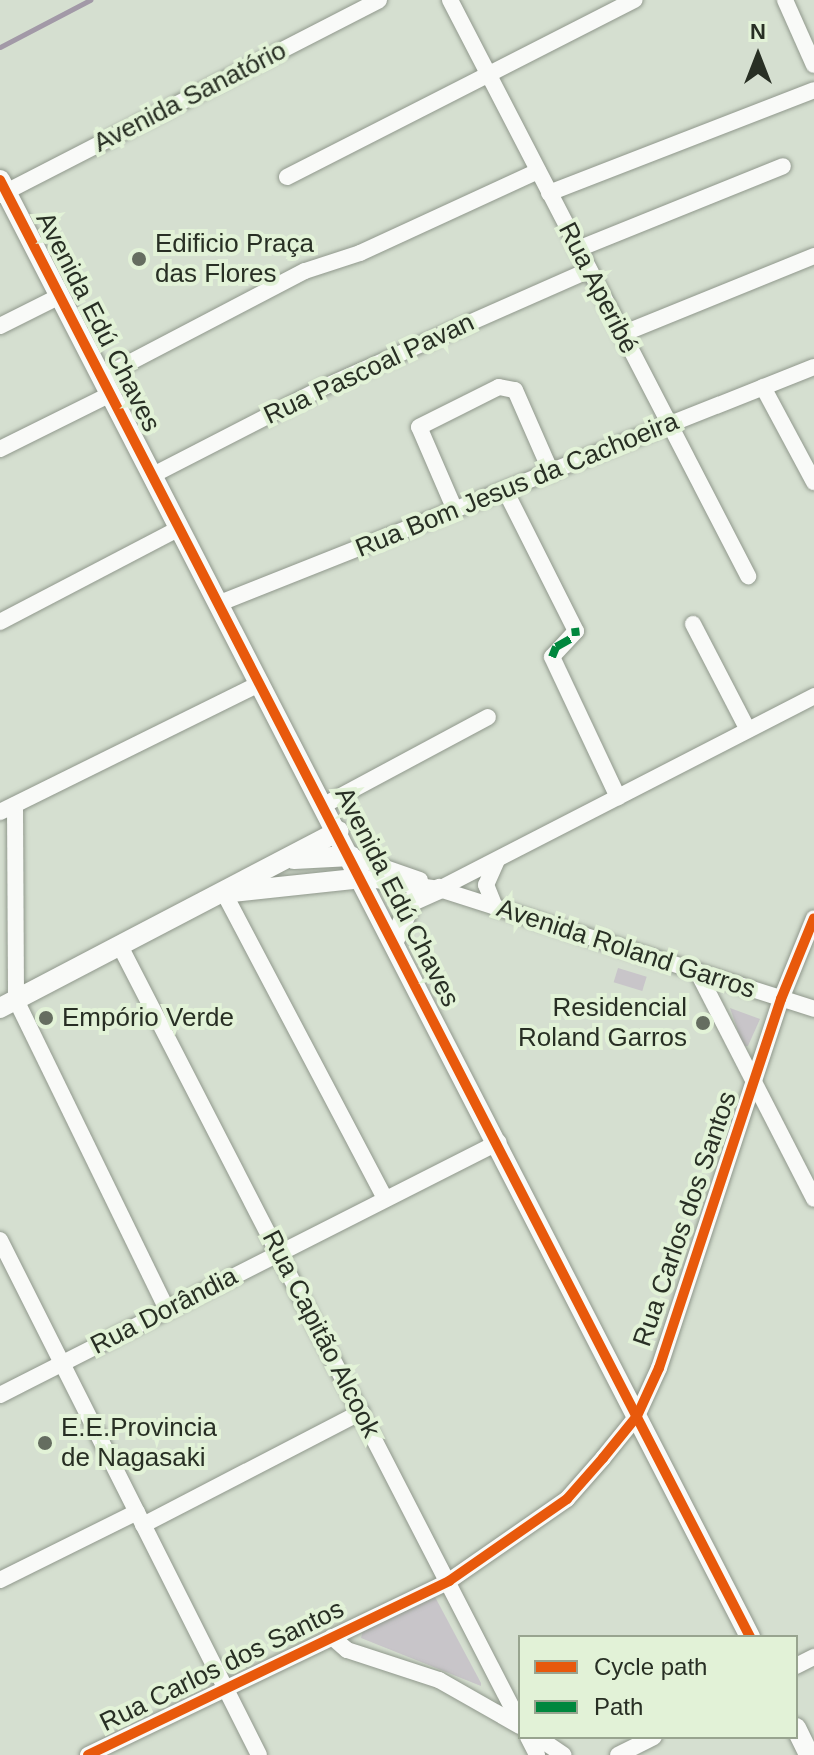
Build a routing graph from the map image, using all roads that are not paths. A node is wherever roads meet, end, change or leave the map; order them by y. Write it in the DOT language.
graph roads {
  1 [pos="379,0"];
  2 [pos="450,0"];
  3 [pos="635,0"];
  4 [pos="785,0"];
  5 [pos="814,65"];
  6 [pos="488,74"];
  7 [pos="814,90"];
  8 [pos="783,166"];
  9 [pos="538,171"];
  10 [pos="287,177"];
  11 [pos="2,189"];
  12 [pos="549,193"];
  13 [pos="578,249"];
  14 [pos="814,256"];
  15 [pos="589,270"];
  16 [pos="60,296"];
  17 [pos="0,326"];
  18 [pos="622,334"];
  19 [pos="814,367"];
  20 [pos="107,386"];
  21 [pos="763,387"];
  22 [pos="668,424"];
  23 [pos="0,449"];
  24 [pos="551,472"];
  25 [pos="153,475"];
  26 [pos="814,482"];
  27 [pos="505,490"];
  28 [pos="455,510"];
  29 [pos="180,528"];
  30 [pos="748,576"];
  31 [pos="220,603"];
  32 [pos="0,622"];
  33 [pos="693,624"];
  34 [pos="261,683"];
  35 [pos="814,696"];
  36 [pos="488,717"];
  37 [pos="748,730"];
  38 [pos="618,797"];
  39 [pos="324,805"];
  40 [pos="8,808"];
  41 [pos="338,831"];
  42 [pos="351,856"];
  43 [pos="498,859"];
  44 [pos="282,861"];
  45 [pos="362,878"];
  46 [pos="439,889"];
  47 [pos="224,893"];
  48 [pos="495,907"];
  49 [pos="814,918"];
  50 [pos="394,941"];
  51 [pos="120,946"];
  52 [pos="697,971"];
  53 [pos="781,999"];
  54 [pos="8,1004"];
  55 [pos="814,1009"];
  56 [pos="754,1082"];
  57 [pos="499,1142"];
  58 [pos="385,1198"];
  59 [pos="814,1199"];
  60 [pos="0,1240"];
  61 [pos="280,1252"];
  62 [pos="5,1263"];
  63 [pos="167,1310"];
  64 [pos="62,1363"];
  65 [pos="0,1395"];
  66 [pos="361,1412"];
  67 [pos="637,1416"];
  68 [pos="140,1518"];
  69 [pos="0,1580"];
  70 [pos="449,1581"];
  71 [pos="749,1635"];
  72 [pos="332,1637"];
  73 [pos="225,1687"];
  74 [pos="518,1720"];
  75 [pos="518,1723"];
  76 [pos="798,1732"];
  77 [pos="540,1739"];
  78 [pos="650,1739"];
  79 [pos="88,1755"];
  80 [pos="259,1755"];
  81 [pos="564,1755"];
  82 [pos="618,1755"];
  83 [pos="809,1755"];
  1 -- 11 [label="street, Avenida Sanatório"];
  2 -- 6 [label="street, Rua Aperibé"];
  3 -- 6 [label="street"];
  4 -- 5 [label="street"];
  6 -- 9 [label="street, Rua Aperibé"];
  6 -- 10 [label="street"];
  7 -- 12 [label="street"];
  8 -- 13 [label="street"];
  9 -- 12 [label="street, Rua Aperibé"];
  9 -- 20 [label="street"];
  11 -- 16 [label="main road, Avenida Edú Chaves"];
  12 -- 13 [label="street, Rua Aperibé"];
  13 -- 15 [label="street, Rua Aperibé"];
  14 -- 18 [label="street"];
  15 -- 18 [label="street, Rua Aperibé"];
  15 -- 25 [label="street, Rua Pascoal Pavan"];
  16 -- 17 [label="street"];
  16 -- 20 [label="main road, Avenida Edú Chaves"];
  18 -- 22 [label="street, Rua Aperibé"];
  19 -- 21 [label="street, Rua Bom Jesus da Cachoeira"];
  20 -- 23 [label="street"];
  20 -- 25 [label="main road, Avenida Edú Chaves"];
  21 -- 22 [label="street, Rua Bom Jesus da Cachoeira"];
  21 -- 26 [label="street"];
  22 -- 24 [label="street, Rua Bom Jesus da Cachoeira"];
  22 -- 30 [label="street, Rua Aperibé"];
  24 -- 27 [label="street, Rua Bom Jesus da Cachoeira"];
  24 -- 28 [label="street"];
  25 -- 29 [label="main road, Avenida Edú Chaves"];
  27 -- 28 [label="street, Rua Bom Jesus da Cachoeira"];
  27 -- 38 [label="street"];
  28 -- 31 [label="street, Rua Bom Jesus da Cachoeira"];
  29 -- 31 [label="main road, Avenida Edú Chaves"];
  29 -- 32 [label="street"];
  31 -- 34 [label="main road, Avenida Edú Chaves"];
  33 -- 37 [label="street"];
  34 -- 39 [label="main road, Avenida Edú Chaves"];
  34 -- 40 [label="street"];
  35 -- 37 [label="street"];
  36 -- 39 [label="street"];
  37 -- 38 [label="street"];
  38 -- 43 [label="street"];
  39 -- 41 [label="main road, Avenida Edú Chaves"];
  40 -- 54 [label="street"];
  41 -- 42 [label="main road, Avenida Edú Chaves"];
  41 -- 44 [label="main road"];
  42 -- 44 [label="main road, Avenida Roland Garros"];
  42 -- 45 [label="main road, Avenida Edú Chaves"];
  42 -- 46 [label="street, Avenida Roland Garros"];
  43 -- 46 [label="street"];
  43 -- 48 [label="street"];
  44 -- 47 [label="main road, Avenida Roland Garros"];
  45 -- 46 [label="street, Avenida Roland Garros"];
  45 -- 47 [label="main road, Avenida Roland Garros"];
  45 -- 50 [label="main road, Avenida Edú Chaves"];
  46 -- 48 [label="street, Avenida Roland Garros"];
  46 -- 50 [label="main road"];
  47 -- 51 [label="main road, Avenida Roland Garros"];
  47 -- 58 [label="street"];
  48 -- 52 [label="street, Avenida Roland Garros"];
  49 -- 53 [label="street, Rua Carlos dos Santos"];
  50 -- 57 [label="main road, Avenida Edú Chaves"];
  51 -- 54 [label="main road, Avenida Roland Garros"];
  51 -- 61 [label="street, Rua Capitão Alcook"];
  52 -- 53 [label="street, Avenida Roland Garros"];
  52 -- 56 [label="street"];
  53 -- 55 [label="street, Avenida Roland Garros"];
  53 -- 56 [label="street, Rua Carlos dos Santos"];
  54 -- 63 [label="street"];
  56 -- 59 [label="street"];
  56 -- 67 [label="street, Rua Carlos dos Santos"];
  57 -- 58 [label="street, Rua Dorândia"];
  57 -- 67 [label="main road, Avenida Edú Chaves"];
  58 -- 61 [label="street, Rua Dorândia"];
  60 -- 62 [label="street"];
  61 -- 63 [label="street, Rua Dorândia"];
  61 -- 66 [label="street, Rua Capitão Alcook"];
  62 -- 64 [label="street"];
  63 -- 64 [label="street, Rua Dorândia"];
  64 -- 65 [label="street, Rua Dorândia"];
  64 -- 68 [label="street"];
  66 -- 68 [label="street"];
  66 -- 70 [label="street, Rua Capitão Alcook"];
  67 -- 70 [label="street, Rua Carlos dos Santos"];
  67 -- 71 [label="main road, Avenida Edú Chaves"];
  68 -- 69 [label="street"];
  68 -- 73 [label="street"];
  70 -- 72 [label="street, Rua Carlos dos Santos"];
  70 -- 74 [label="street, Rua Capitão Alcook"];
  72 -- 73 [label="street, Rua Carlos dos Santos"];
  72 -- 75 [label="street"];
  73 -- 79 [label="street, Rua Carlos dos Santos"];
  73 -- 80 [label="street"];
  76 -- 83 [label="main road"];
  77 -- 81 [label="street"];
  78 -- 82 [label="street"];
}
